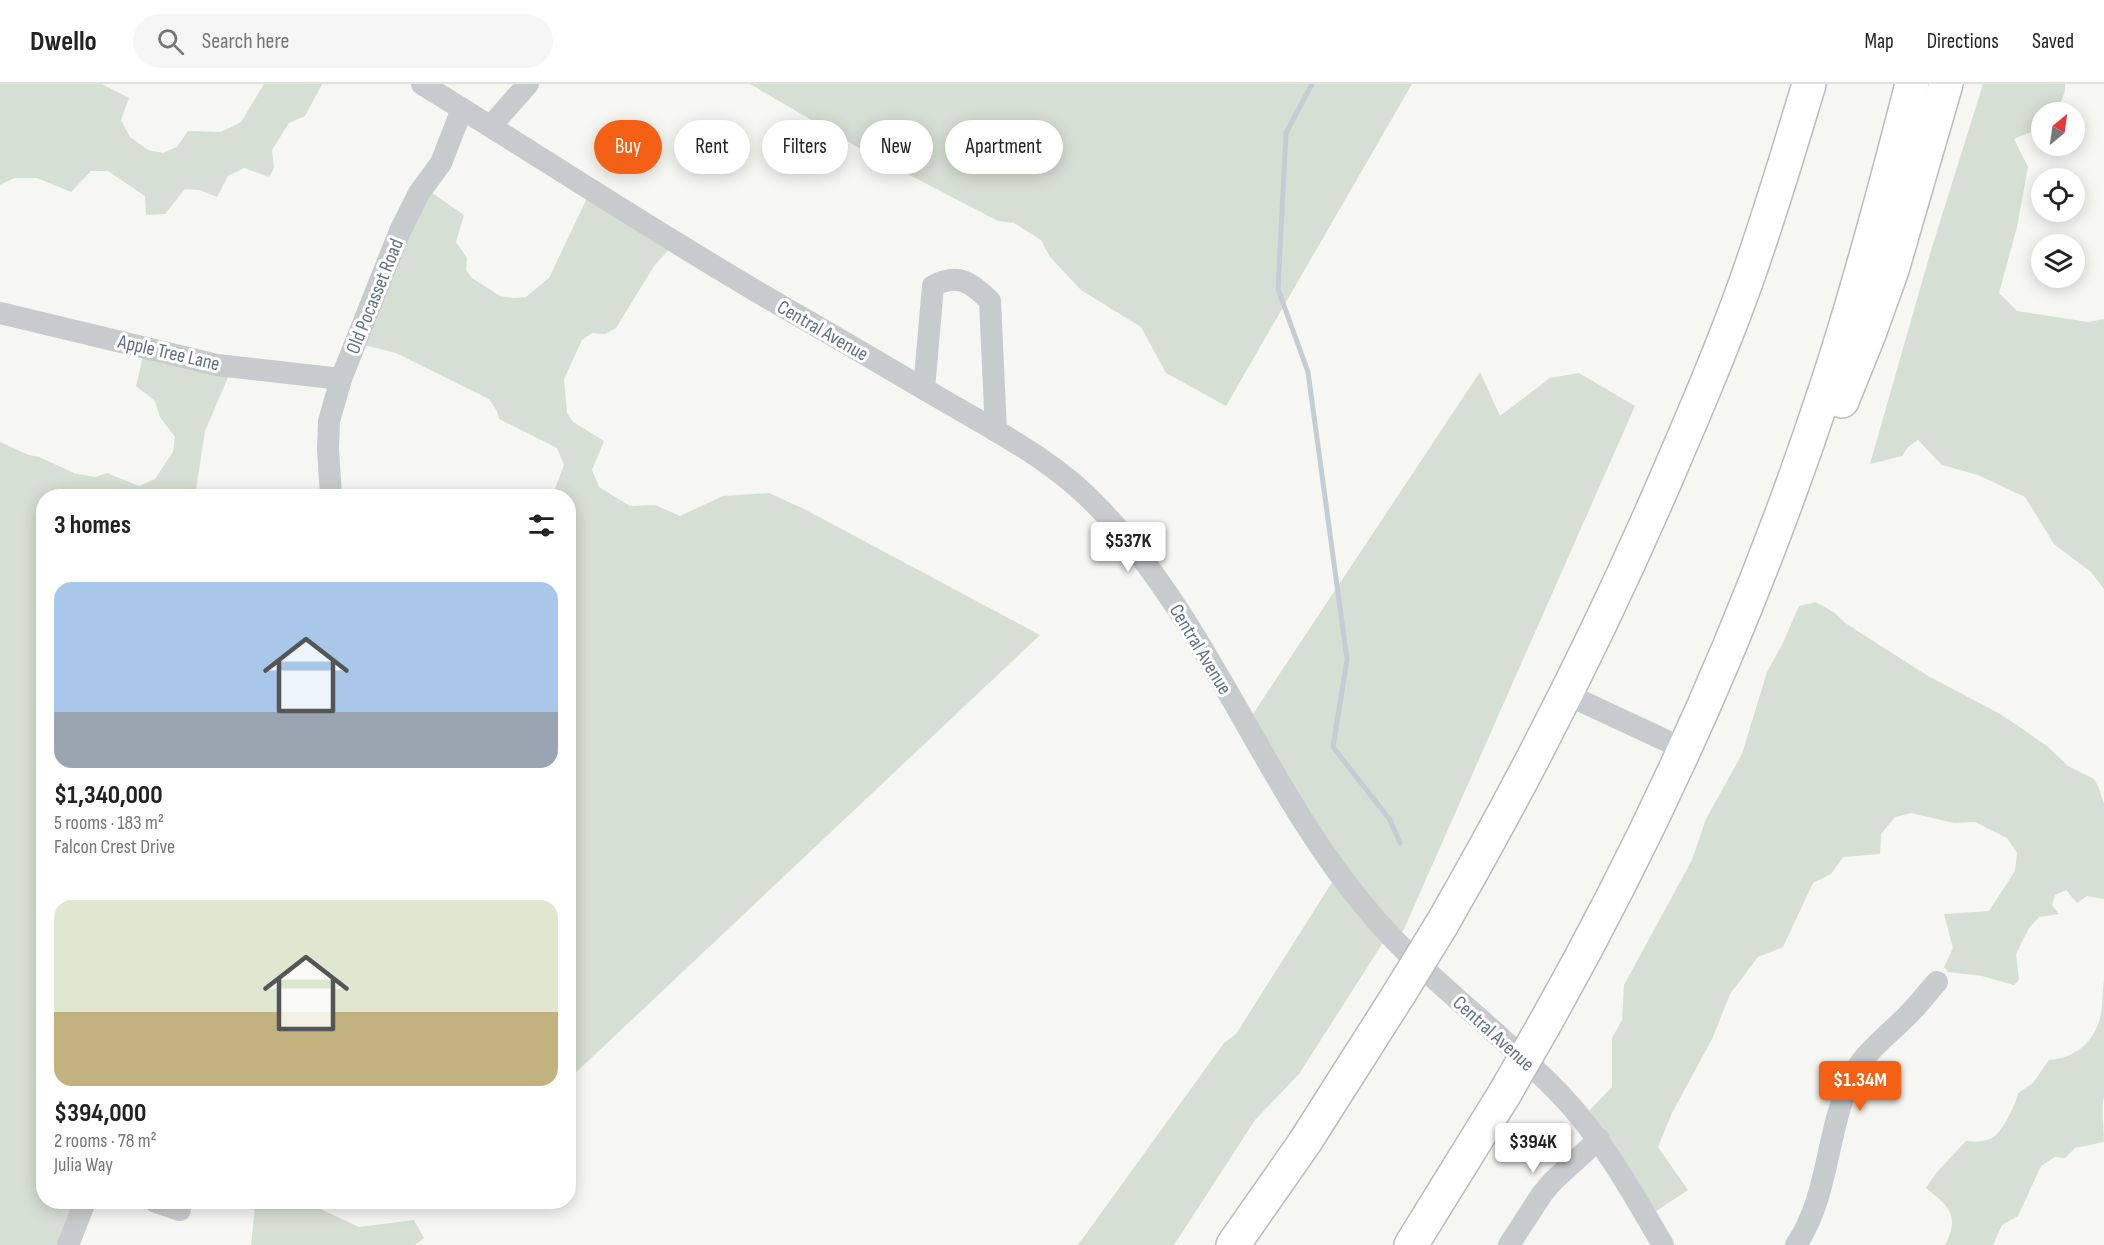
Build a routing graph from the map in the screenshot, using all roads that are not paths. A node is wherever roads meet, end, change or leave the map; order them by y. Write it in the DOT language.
graph roads {
  1 [pos="422,84"];
  2 [pos="528,84"];
  3 [pos="1809,84"];
  4 [pos="1912,84"];
  5 [pos="1946,84"];
  6 [pos="462,109"];
  7 [pos="491,126"];
  8 [pos="0,313"];
  9 [pos="341,379"];
  10 [pos="924,389"];
  11 [pos="996,431"];
  12 [pos="331,489"];
  13 [pos="1710,692"];
  14 [pos="1566,694"];
  15 [pos="1684,749"];
  16 [pos="1937,982"];
  17 [pos="1599,1139"];
  18 [pos="82,1209"];
  19 [pos="177,1209"];
  20 [pos="180,1210"];
  21 [pos="68,1245"];
  22 [pos="1233,1245"];
  23 [pos="1411,1245"];
  24 [pos="1509,1245"];
  25 [pos="1663,1245"];
  26 [pos="1796,1245"];
  1 -- 6 [label="street, Central Avenue"];
  2 -- 7 [label="street"];
  3 -- 14 [label="highway"];
  4 -- 13 [label="highway"];
  5 -- 13 [label="highway"];
  6 -- 7 [label="street, Central Avenue"];
  6 -- 9 [label="street, Old Pocasset Road"];
  7 -- 10 [label="street, Central Avenue"];
  8 -- 9 [label="street, Apple Tree Lane"];
  9 -- 12 [label="street, Old Pocasset Road"];
  10 -- 11 [label="street, Central Avenue"];
  10 -- 11 [label="street"];
  11 -- 17 [label="street, Central Avenue"];
  13 -- 15 [label="highway"];
  14 -- 15 [label="street"];
  14 -- 22 [label="highway, bridge"];
  15 -- 23 [label="highway, bridge"];
  16 -- 26 [label="street"];
  17 -- 24 [label="street"];
  17 -- 25 [label="street, Central Avenue"];
  18 -- 21 [label="street"];
  19 -- 20 [label="street"];
}
